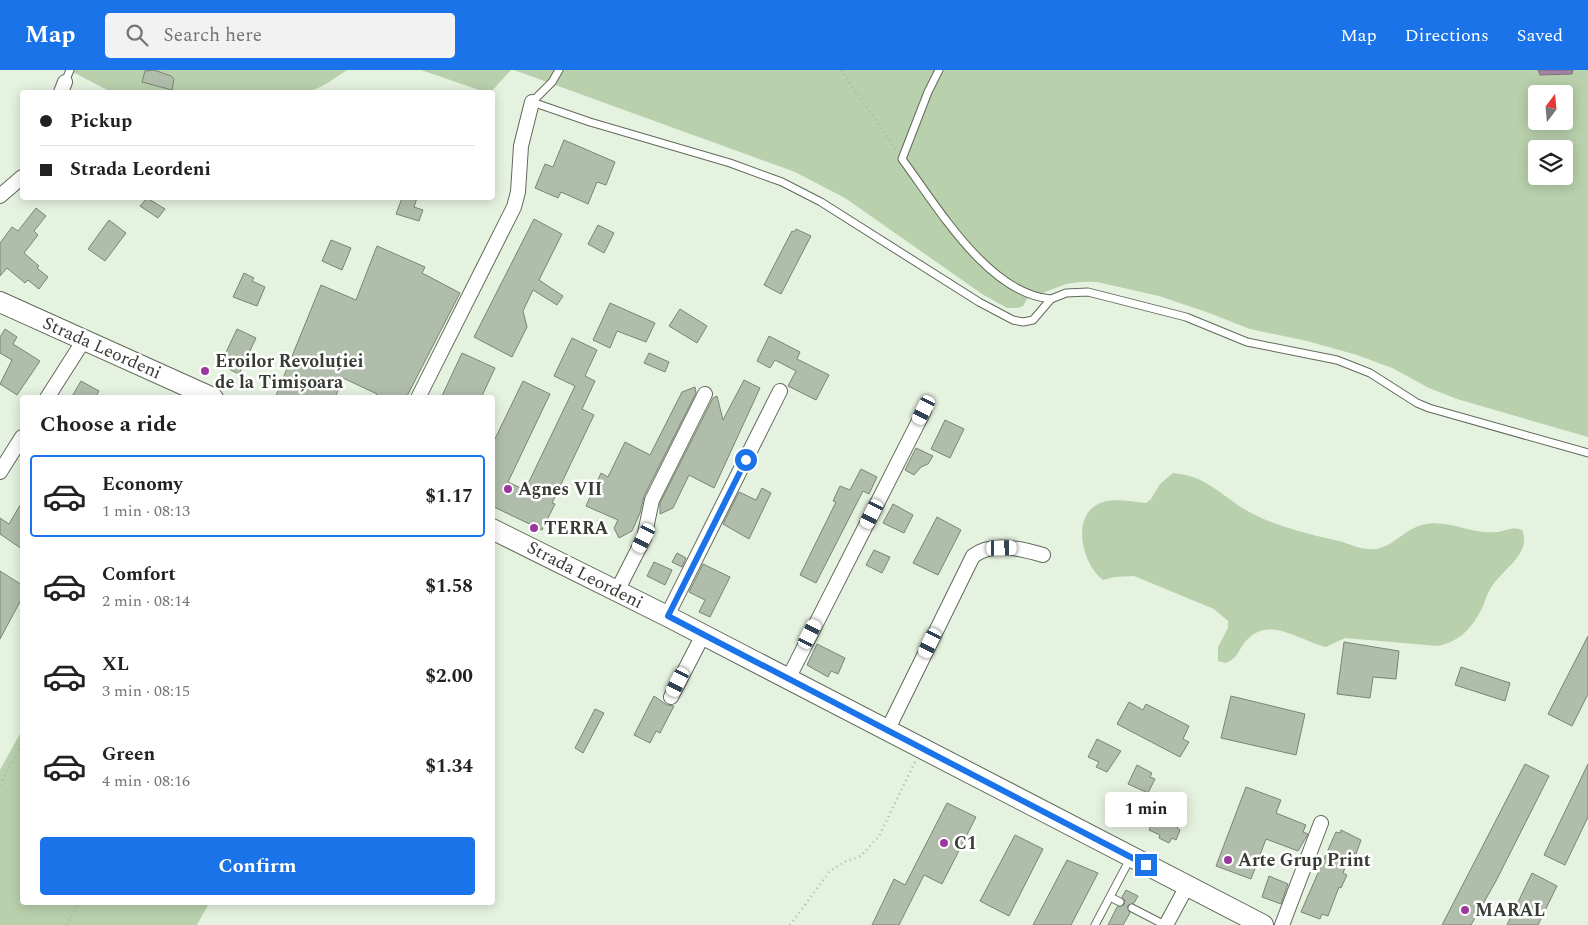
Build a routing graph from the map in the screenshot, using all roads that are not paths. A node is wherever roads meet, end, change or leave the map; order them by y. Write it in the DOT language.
graph roads {
  1 [pos="559,70"];
  2 [pos="939,70"];
  3 [pos="532,102"];
  4 [pos="20,178"];
  5 [pos="0,196"];
  6 [pos="1052,299"];
  7 [pos="0,302"];
  8 [pos="84,340"];
  9 [pos="780,391"];
  10 [pos="705,394"];
  11 [pos="49,395"];
  12 [pos="205,395"];
  13 [pos="420,395"];
  14 [pos="924,410"];
  15 [pos="20,440"];
  16 [pos="1588,453"];
  17 [pos="0,472"];
  18 [pos="495,530"];
  19 [pos="1043,555"];
  20 [pos="617,591"];
  21 [pos="668,616"];
  22 [pos="703,635"];
  23 [pos="788,679"];
  24 [pos="671,697"];
  25 [pos="887,731"];
  26 [pos="1321,823"];
  27 [pos="1132,857"];
  28 [pos="1186,886"];
  29 [pos="1110,897"];
  30 [pos="1120,902"];
  31 [pos="1132,908"];
  32 [pos="1095,925"];
  33 [pos="1165,925"];
  34 [pos="1263,925"];
  35 [pos="1282,925"];
  1 -- 3 [label="lane"];
  2 -- 6 [label="lane"];
  3 -- 6 [label="lane"];
  3 -- 13 [label="street"];
  4 -- 5 [label="street"];
  6 -- 16 [label="lane"];
  7 -- 8 [label="main road, Strada Leordeni"];
  8 -- 11 [label="street"];
  8 -- 12 [label="main road, Strada Leordeni"];
  9 -- 21 [label="street"];
  10 -- 20 [label="street"];
  14 -- 23 [label="street"];
  15 -- 17 [label="street"];
  18 -- 20 [label="main road, Strada Leordeni"];
  19 -- 25 [label="street"];
  20 -- 21 [label="main road, Strada Leordeni"];
  21 -- 22 [label="main road, Strada Leordeni"];
  22 -- 23 [label="main road, Strada Leordeni"];
  22 -- 24 [label="street"];
  23 -- 25 [label="main road, Strada Leordeni"];
  25 -- 27 [label="main road, Strada Leordeni"];
  26 -- 35 [label="street"];
  27 -- 28 [label="main road, Strada Leordeni"];
  27 -- 29 [label="lane"];
  28 -- 33 [label="street"];
  28 -- 34 [label="main road, Strada Leordeni"];
  29 -- 30 [label="lane"];
  29 -- 32 [label="lane"];
  31 -- 33 [label="lane"];
}
